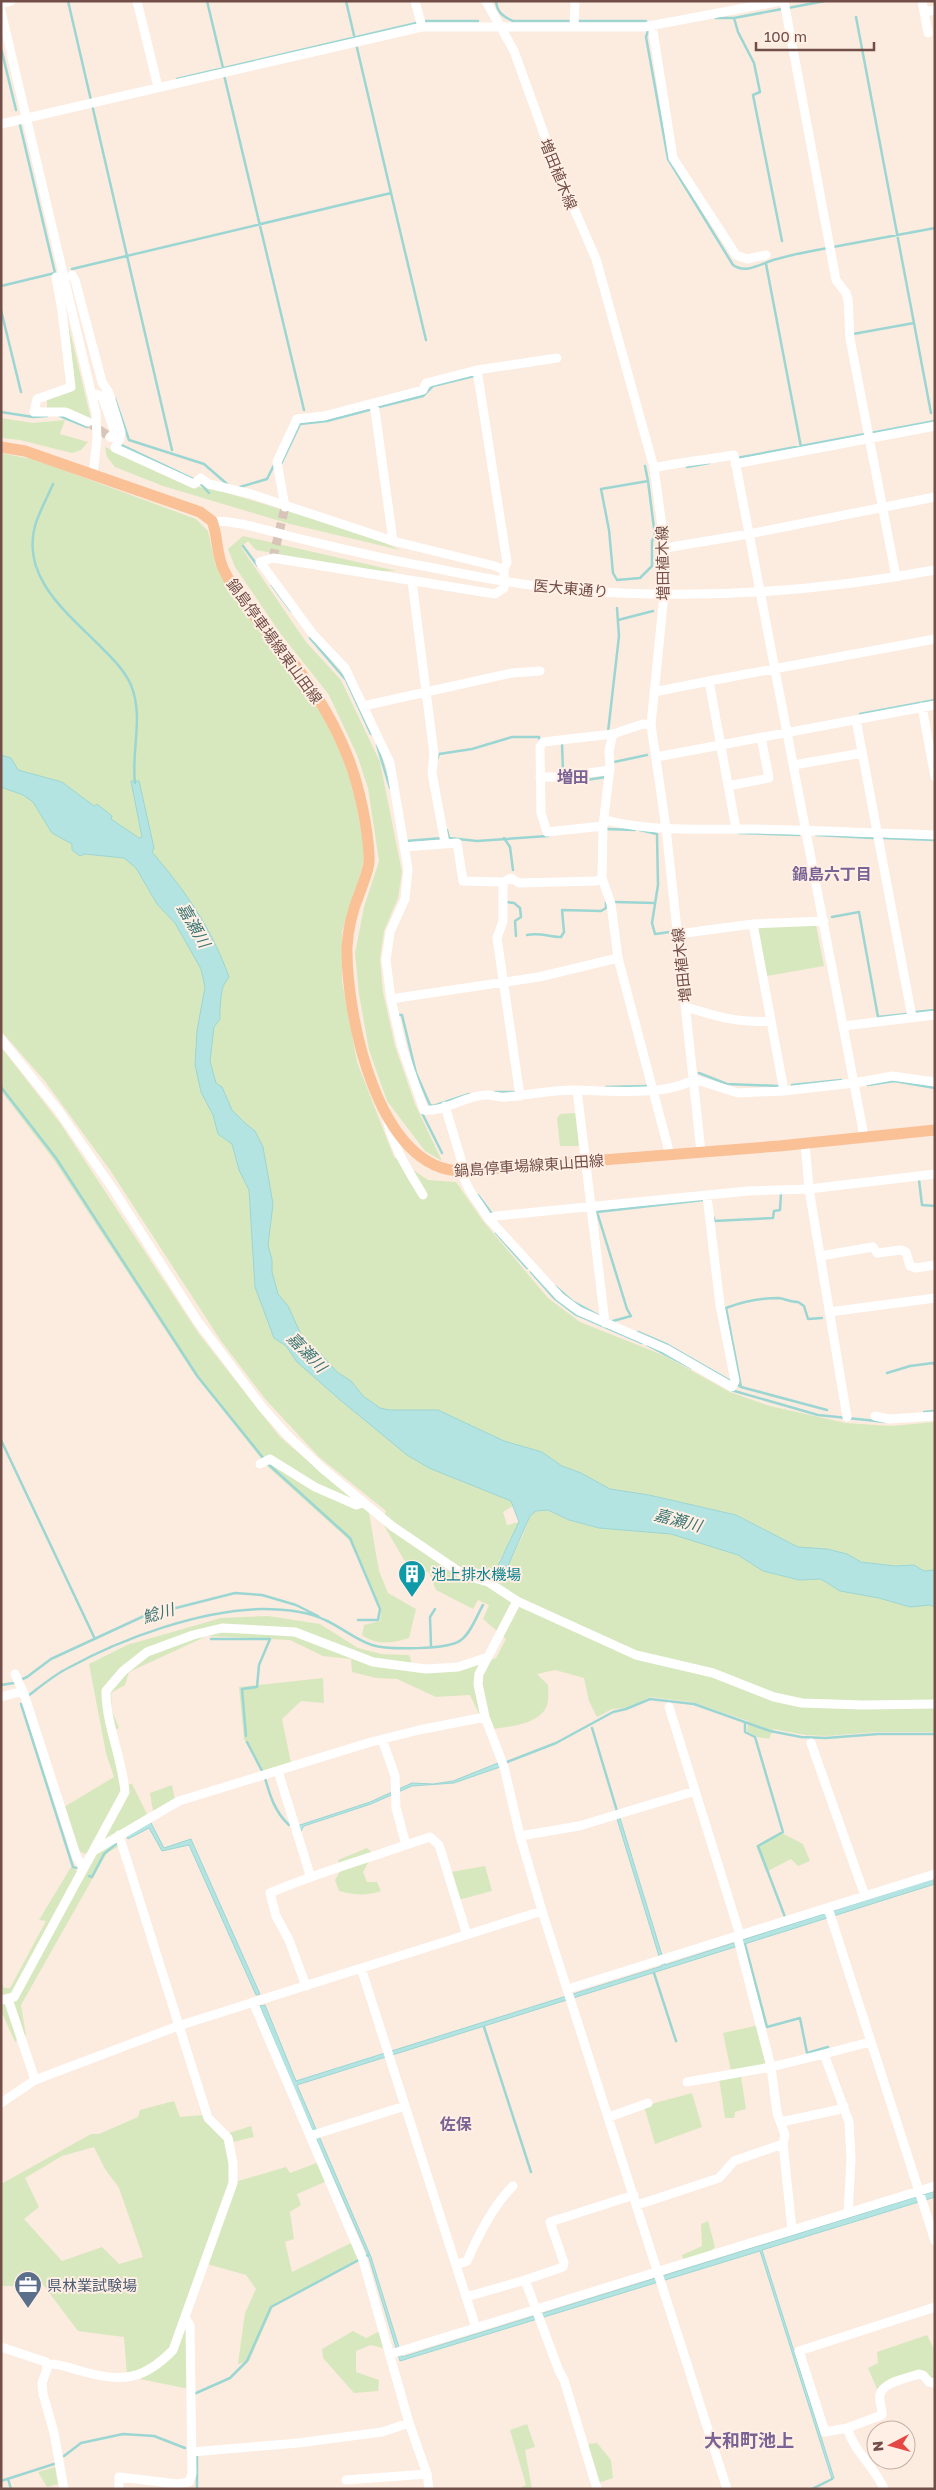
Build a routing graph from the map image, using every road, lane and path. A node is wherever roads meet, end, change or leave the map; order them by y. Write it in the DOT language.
graph roads {
  1 [pos="11,1"];
  2 [pos="137,1"];
  3 [pos="414,1"];
  4 [pos="486,1"];
  5 [pos="575,1"];
  6 [pos="782,1"];
  7 [pos="922,1"];
  8 [pos="1,4"];
  9 [pos="935,10"];
  10 [pos="1,11"];
  11 [pos="924,12"];
  12 [pos="420,23"];
  13 [pos="574,23"];
  14 [pos="501,25"];
  15 [pos="650,27"];
  16 [pos="928,33"];
  17 [pos="157,84"];
  18 [pos="26,118"];
  19 [pos="1,124"];
  20 [pos="764,256"];
  21 [pos="72,275"];
  22 [pos="56,277"];
  23 [pos="556,358"];
  24 [pos="477,370"];
  25 [pos="92,393"];
  26 [pos="374,403"];
  27 [pos="88,422"];
  28 [pos="935,426"];
  29 [pos="869,435"];
  30 [pos="116,441"];
  31 [pos="1,447"];
  32 [pos="735,460"];
  33 [pos="654,468"];
  34 [pos="93,475"];
  35 [pos="935,497"];
  36 [pos="286,507"];
  37 [pos="884,507"];
  38 [pos="212,521"];
  39 [pos="749,534"];
  40 [pos="393,541"];
  41 [pos="665,548"];
  42 [pos="504,570"];
  43 [pos="935,570"];
  44 [pos="896,577"];
  45 [pos="412,580"];
  46 [pos="505,581"];
  47 [pos="760,592"];
  48 [pos="664,594"];
  49 [pos="935,639"];
  50 [pos="776,668"];
  51 [pos="540,671"];
  52 [pos="709,681"];
  53 [pos="427,692"];
  54 [pos="654,692"];
  55 [pos="935,704"];
  56 [pos="363,706"];
  57 [pos="922,707"];
  58 [pos="856,720"];
  59 [pos="651,725"];
  60 [pos="788,732"];
  61 [pos="609,734"];
  62 [pos="761,737"];
  63 [pos="721,745"];
  64 [pos="932,752"];
  65 [pos="862,753"];
  66 [pos="656,757"];
  67 [pos="794,766"];
  68 [pos="610,770"];
  69 [pos="540,777"];
  70 [pos="935,777"];
  71 [pos="728,786"];
  72 [pos="603,826"];
  73 [pos="666,828"];
  74 [pos="736,829"];
  75 [pos="806,830"];
  76 [pos="876,833"];
  77 [pos="935,835"];
  78 [pos="444,840"];
  79 [pos="403,843"];
  80 [pos="602,878"];
  81 [pos="503,882"];
  82 [pos="824,921"];
  83 [pos="753,924"];
  84 [pos="678,934"];
  85 [pos="618,958"];
  86 [pos="503,982"];
  87 [pos="391,999"];
  88 [pos="686,1007"];
  89 [pos="935,1015"];
  90 [pos="912,1017"];
  91 [pos="771,1021"];
  92 [pos="843,1026"];
  93 [pos="1,1039"];
  94 [pos="694,1079"];
  95 [pos="935,1082"];
  96 [pos="854,1083"];
  97 [pos="652,1087"];
  98 [pos="577,1090"];
  99 [pos="784,1091"];
  100 [pos="520,1096"];
  101 [pos="445,1106"];
  102 [pos="387,1118"];
  103 [pos="935,1130"];
  104 [pos="864,1136"];
  105 [pos="804,1143"];
  106 [pos="701,1152"];
  107 [pos="670,1155"];
  108 [pos="586,1162"];
  109 [pos="463,1171"];
  110 [pos="935,1174"];
  111 [pos="807,1187"];
  112 [pos="423,1195"];
  113 [pos="707,1196"];
  114 [pos="591,1208"];
  115 [pos="492,1217"];
  116 [pos="820,1256"];
  117 [pos="935,1265"];
  118 [pos="935,1298"];
  119 [pos="829,1312"];
  120 [pos="605,1323"];
  121 [pos="875,1416"];
  122 [pos="935,1416"];
  123 [pos="847,1417"];
  124 [pos="260,1464"];
  125 [pos="362,1503"];
  126 [pos="517,1601"];
  127 [pos="488,1657"];
  128 [pos="15,1674"];
  129 [pos="25,1695"];
  130 [pos="1,1698"];
  131 [pos="935,1704"];
  132 [pos="668,1707"];
  133 [pos="485,1717"];
  134 [pos="382,1739"];
  135 [pos="811,1743"];
  136 [pos="276,1771"];
  137 [pos="695,1791"];
  138 [pos="286,1818"];
  139 [pos="120,1835"];
  140 [pos="520,1836"];
  141 [pos="406,1845"];
  142 [pos="95,1850"];
  143 [pos="84,1868"];
  144 [pos="935,1874"];
  145 [pos="310,1876"];
  146 [pos="865,1896"];
  147 [pos="828,1908"];
  148 [pos="542,1911"];
  149 [pos="467,1935"];
  150 [pos="740,1941"];
  151 [pos="361,1968"];
  152 [pos="306,1986"];
  153 [pos="570,1995"];
  154 [pos="3,1998"];
  155 [pos="254,2002"];
  156 [pos="178,2026"];
  157 [pos="870,2042"];
  158 [pos="824,2054"];
  159 [pos="770,2067"];
  160 [pos="35,2080"];
  161 [pos="687,2082"];
  162 [pos="1,2102"];
  163 [pos="648,2103"];
  164 [pos="405,2106"];
  165 [pos="844,2106"];
  166 [pos="609,2117"];
  167 [pos="781,2122"];
  168 [pos="310,2136"];
  169 [pos="783,2144"];
  170 [pos="513,2186"];
  171 [pos="935,2186"];
  172 [pos="919,2191"];
  173 [pos="634,2195"];
  174 [pos="637,2205"];
  175 [pos="848,2212"];
  176 [pos="792,2230"];
  177 [pos="935,2241"];
  178 [pos="456,2265"];
  179 [pos="658,2272"];
  180 [pos="525,2280"];
  181 [pos="466,2298"];
  182 [pos="935,2307"];
  183 [pos="536,2310"];
  184 [pos="185,2318"];
  185 [pos="476,2328"];
  186 [pos="1,2347"];
  187 [pos="391,2354"];
  188 [pos="47,2364"];
  189 [pos="935,2383"];
  190 [pos="409,2423"];
  191 [pos="847,2428"];
  192 [pos="192,2452"];
  193 [pos="427,2474"];
  194 [pos="346,2480"];
  195 [pos="64,2489"];
  196 [pos="119,2489"];
  197 [pos="429,2489"];
  198 [pos="597,2489"];
  199 [pos="727,2489"];
  200 [pos="884,2489"];
  1 -- 8 [label="street"];
  2 -- 17 [label="street"];
  3 -- 12 [label="street"];
  4 -- 14 [label="street, 増田植木線"];
  5 -- 13 [label="street"];
  6 -- 15 [label="street"];
  6 -- 29 [label="street"];
  7 -- 11 [label="street"];
  9 -- 11 [label="street"];
  10 -- 18 [label="street"];
  11 -- 16 [label="street"];
  12 -- 14 [label="street"];
  12 -- 17 [label="street"];
  13 -- 14 [label="street"];
  13 -- 15 [label="street"];
  14 -- 33 [label="street, 増田植木線"];
  15 -- 20 [label="street"];
  17 -- 18 [label="street"];
  18 -- 19 [label="street"];
  18 -- 25 [label="street"];
  21 -- 30 [label="street"];
  22 -- 27 [label="street"];
  23 -- 24 [label="street"];
  24 -- 26 [label="street"];
  24 -- 42 [label="street"];
  25 -- 30 [label="street"];
  25 -- 34 [label="street"];
  26 -- 36 [label="street"];
  26 -- 40 [label="street"];
  28 -- 29 [label="street"];
  29 -- 32 [label="street"];
  29 -- 37 [label="street"];
  30 -- 36 [label="street"];
  31 -- 34 [label="main road"];
  32 -- 33 [label="street"];
  32 -- 39 [label="street"];
  33 -- 41 [label="street, 増田植木線"];
  34 -- 38 [label="main road"];
  35 -- 37 [label="street"];
  36 -- 40 [label="street"];
  37 -- 39 [label="street"];
  37 -- 44 [label="street"];
  38 -- 46 [label="street, 医大東通り"];
  38 -- 102 [label="main road, 鍋島停車場線東山田線"];
  39 -- 41 [label="street"];
  39 -- 47 [label="street"];
  40 -- 42 [label="street"];
  41 -- 48 [label="street, 増田植木線"];
  42 -- 46 [label="street"];
  43 -- 44 [label="street, 医大東通り"];
  44 -- 47 [label="street, 医大東通り"];
  45 -- 46 [label="street"];
  45 -- 53 [label="street"];
  45 -- 56 [label="street"];
  46 -- 48 [label="street, 医大東通り"];
  47 -- 48 [label="street, 医大東通り"];
  47 -- 50 [label="street"];
  48 -- 54 [label="street, 増田植木線"];
  49 -- 50 [label="street"];
  50 -- 52 [label="street"];
  50 -- 60 [label="street"];
  51 -- 53 [label="street"];
  52 -- 54 [label="street"];
  52 -- 63 [label="street"];
  53 -- 56 [label="street"];
  53 -- 78 [label="street"];
  54 -- 59 [label="street, 増田植木線"];
  55 -- 57 [label="street"];
  56 -- 79 [label="street"];
  57 -- 58 [label="street"];
  57 -- 64 [label="street"];
  58 -- 60 [label="street"];
  58 -- 65 [label="street"];
  59 -- 61 [label="street"];
  59 -- 66 [label="street, 増田植木線"];
  60 -- 62 [label="street"];
  60 -- 67 [label="street"];
  61 -- 68 [label="street"];
  61 -- 69 [label="street"];
  62 -- 63 [label="street"];
  62 -- 71 [label="street"];
  63 -- 66 [label="street"];
  63 -- 71 [label="street"];
  64 -- 70 [label="street"];
  65 -- 67 [label="street"];
  65 -- 76 [label="street"];
  66 -- 73 [label="street, 増田植木線"];
  67 -- 75 [label="street"];
  68 -- 69 [label="street"];
  68 -- 72 [label="street"];
  69 -- 72 [label="street"];
  71 -- 74 [label="street"];
  72 -- 73 [label="street"];
  72 -- 80 [label="street"];
  73 -- 74 [label="street"];
  73 -- 84 [label="street, 増田植木線"];
  74 -- 75 [label="street"];
  75 -- 76 [label="street"];
  75 -- 82 [label="street"];
  76 -- 77 [label="street"];
  76 -- 90 [label="street"];
  78 -- 79 [label="street"];
  78 -- 81 [label="street"];
  79 -- 87 [label="street"];
  80 -- 81 [label="street"];
  80 -- 85 [label="street"];
  81 -- 86 [label="street"];
  82 -- 83 [label="street"];
  82 -- 92 [label="street"];
  83 -- 84 [label="street"];
  83 -- 91 [label="street"];
  84 -- 88 [label="street, 増田植木線"];
  85 -- 86 [label="street"];
  85 -- 97 [label="street"];
  86 -- 87 [label="street"];
  86 -- 100 [label="street"];
  87 -- 101 [label="street"];
  88 -- 91 [label="street"];
  88 -- 94 [label="street, 増田植木線"];
  89 -- 90 [label="street"];
  90 -- 92 [label="street"];
  91 -- 99 [label="street"];
  92 -- 96 [label="street"];
  93 -- 125 [label="street"];
  94 -- 97 [label="street"];
  94 -- 99 [label="street"];
  94 -- 106 [label="street, 増田植木線"];
  95 -- 96 [label="street"];
  96 -- 99 [label="street"];
  96 -- 104 [label="street"];
  97 -- 98 [label="street"];
  97 -- 107 [label="street"];
  98 -- 100 [label="street"];
  98 -- 108 [label="street"];
  100 -- 101 [label="street"];
  101 -- 109 [label="street"];
  102 -- 109 [label="main road, 鍋島停車場線東山田線"];
  102 -- 112 [label="street"];
  103 -- 104 [label="main road, 鍋島停車場線東山田線"];
  104 -- 105 [label="main road, 鍋島停車場線東山田線"];
  105 -- 106 [label="main road, 鍋島停車場線東山田線"];
  105 -- 111 [label="street"];
  106 -- 107 [label="main road, 鍋島停車場線東山田線"];
  107 -- 108 [label="main road, 鍋島停車場線東山田線"];
  108 -- 109 [label="main road, 鍋島停車場線東山田線"];
  108 -- 114 [label="street"];
  109 -- 115 [label="street"];
  110 -- 111 [label="street"];
  111 -- 113 [label="street"];
  111 -- 116 [label="street"];
  113 -- 114 [label="street"];
  113 -- 120 [label="street"];
  114 -- 115 [label="street"];
  114 -- 120 [label="street"];
  115 -- 120 [label="street"];
  116 -- 117 [label="street"];
  116 -- 119 [label="street"];
  118 -- 119 [label="street"];
  119 -- 123 [label="street"];
  121 -- 122 [label="street"];
  124 -- 125 [label="street"];
  125 -- 126 [label="street"];
  126 -- 127 [label="street"];
  126 -- 131 [label="street"];
  127 -- 133 [label="street"];
  127 -- 142 [label="street"];
  128 -- 129 [label="street"];
  129 -- 130 [label="street"];
  129 -- 143 [label="street"];
  132 -- 137 [label="street"];
  133 -- 134 [label="street"];
  133 -- 140 [label="street"];
  134 -- 136 [label="street"];
  134 -- 141 [label="street"];
  135 -- 146 [label="street"];
  136 -- 138 [label="street"];
  136 -- 139 [label="street"];
  136 -- 145 [label="street"];
  137 -- 140 [label="street"];
  137 -- 150 [label="street"];
  139 -- 142 [label="street"];
  139 -- 156 [label="street"];
  140 -- 148 [label="street"];
  141 -- 145 [label="street"];
  141 -- 149 [label="street"];
  142 -- 143 [label="street"];
  143 -- 154 [label="street"];
  144 -- 146 [label="street"];
  145 -- 152 [label="street"];
  146 -- 147 [label="street"];
  147 -- 150 [label="street"];
  147 -- 157 [label="street"];
  148 -- 149 [label="street"];
  148 -- 153 [label="street"];
  149 -- 151 [label="street"];
  150 -- 153 [label="street"];
  150 -- 159 [label="street"];
  151 -- 152 [label="street"];
  151 -- 164 [label="street"];
  152 -- 155 [label="street"];
  153 -- 166 [label="street"];
  154 -- 160 [label="street"];
  155 -- 156 [label="street"];
  155 -- 168 [label="street"];
  156 -- 160 [label="street"];
  156 -- 184 [label="street"];
  157 -- 158 [label="street"];
  157 -- 172 [label="street"];
  158 -- 159 [label="street"];
  158 -- 165 [label="street"];
  159 -- 161 [label="street"];
  159 -- 167 [label="street"];
  160 -- 162 [label="street"];
  163 -- 166 [label="street"];
  164 -- 168 [label="street"];
  164 -- 178 [label="street"];
  165 -- 167 [label="street"];
  165 -- 175 [label="street"];
  166 -- 173 [label="street"];
  167 -- 169 [label="street"];
  168 -- 187 [label="street"];
  169 -- 174 [label="street"];
  169 -- 176 [label="street"];
  170 -- 178 [label="street"];
  171 -- 172 [label="street"];
  172 -- 175 [label="street"];
  172 -- 177 [label="street"];
  173 -- 174 [label="street"];
  173 -- 180 [label="street"];
  174 -- 179 [label="street"];
  175 -- 176 [label="street"];
  176 -- 179 [label="street"];
  178 -- 181 [label="street"];
  179 -- 183 [label="street"];
  179 -- 199 [label="street"];
  180 -- 181 [label="street"];
  180 -- 183 [label="street"];
  181 -- 185 [label="street"];
  182 -- 191 [label="street"];
  183 -- 185 [label="street"];
  183 -- 198 [label="street"];
  184 -- 188 [label="street"];
  184 -- 192 [label="street"];
  185 -- 187 [label="street"];
  186 -- 188 [label="street"];
  187 -- 190 [label="street"];
  188 -- 195 [label="street"];
  189 -- 191 [label="street"];
  190 -- 192 [label="street"];
  190 -- 193 [label="street"];
  191 -- 200 [label="street"];
  192 -- 196 [label="street"];
  193 -- 194 [label="street"];
  193 -- 197 [label="street"];
}
